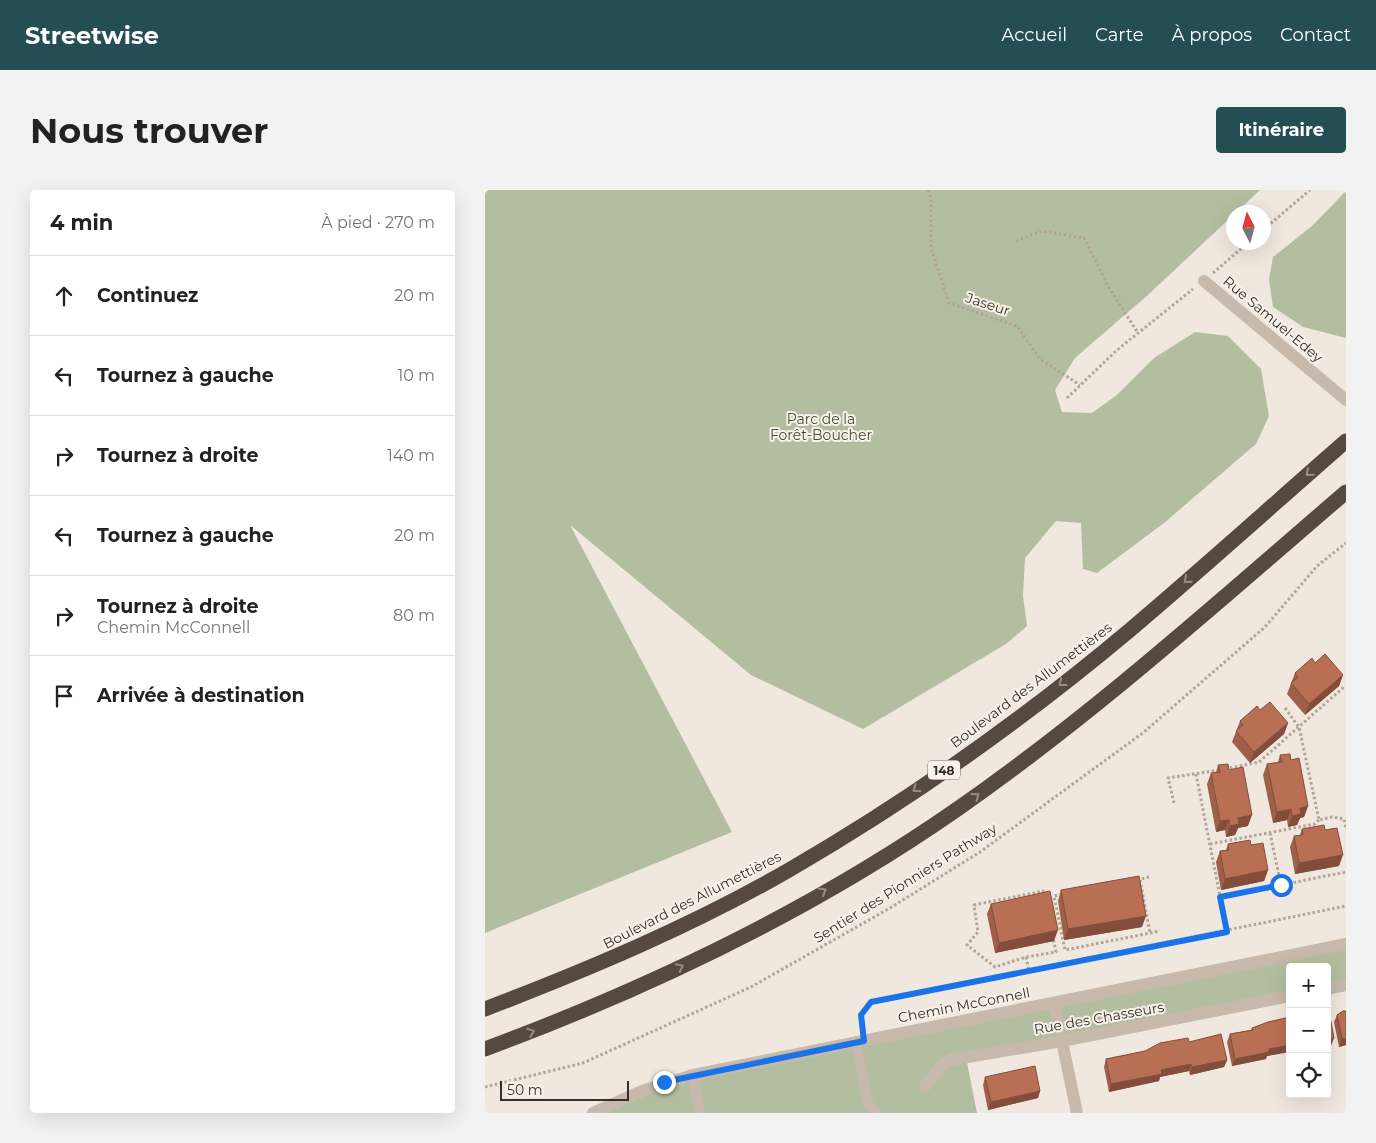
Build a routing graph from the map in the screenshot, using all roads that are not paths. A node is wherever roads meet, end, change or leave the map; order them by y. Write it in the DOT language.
graph roads {
  1 [pos="1204,280"];
  2 [pos="1346,400"];
  3 [pos="1346,441"];
  4 [pos="1346,492"];
  5 [pos="1346,944"];
  6 [pos="1346,985"];
  7 [pos="1331,988"];
  8 [pos="1286,997"];
  9 [pos="1054,1003"];
  10 [pos="485,1009"];
  11 [pos="1062,1041"];
  12 [pos="860,1042"];
  13 [pos="485,1049"];
  14 [pos="693,1075"];
  15 [pos="925,1086"];
  16 [pos="593,1113"];
  17 [pos="700,1113"];
  18 [pos="877,1113"];
  19 [pos="1077,1113"];
  1 -- 2 [label="street, Rue Samuel-Edey"];
  3 -- 10 [label="highway, Boulevard des Allumettières / 148, one-way"];
  13 -- 4 [label="highway, one-way"];
  5 -- 9 [label="street, Chemin McConnell"];
  6 -- 7 [label="street"];
  8 -- 11 [label="street, Rue des Chasseurs"];
  9 -- 11 [label="street"];
  9 -- 12 [label="street, Chemin McConnell"];
  11 -- 15 [label="street, Rue des Chasseurs"];
  11 -- 19 [label="street"];
  12 -- 14 [label="street, Chemin McConnell"];
  12 -- 18 [label="lane"];
  14 -- 16 [label="street, Chemin McConnell"];
  14 -- 17 [label="lane"];
}
